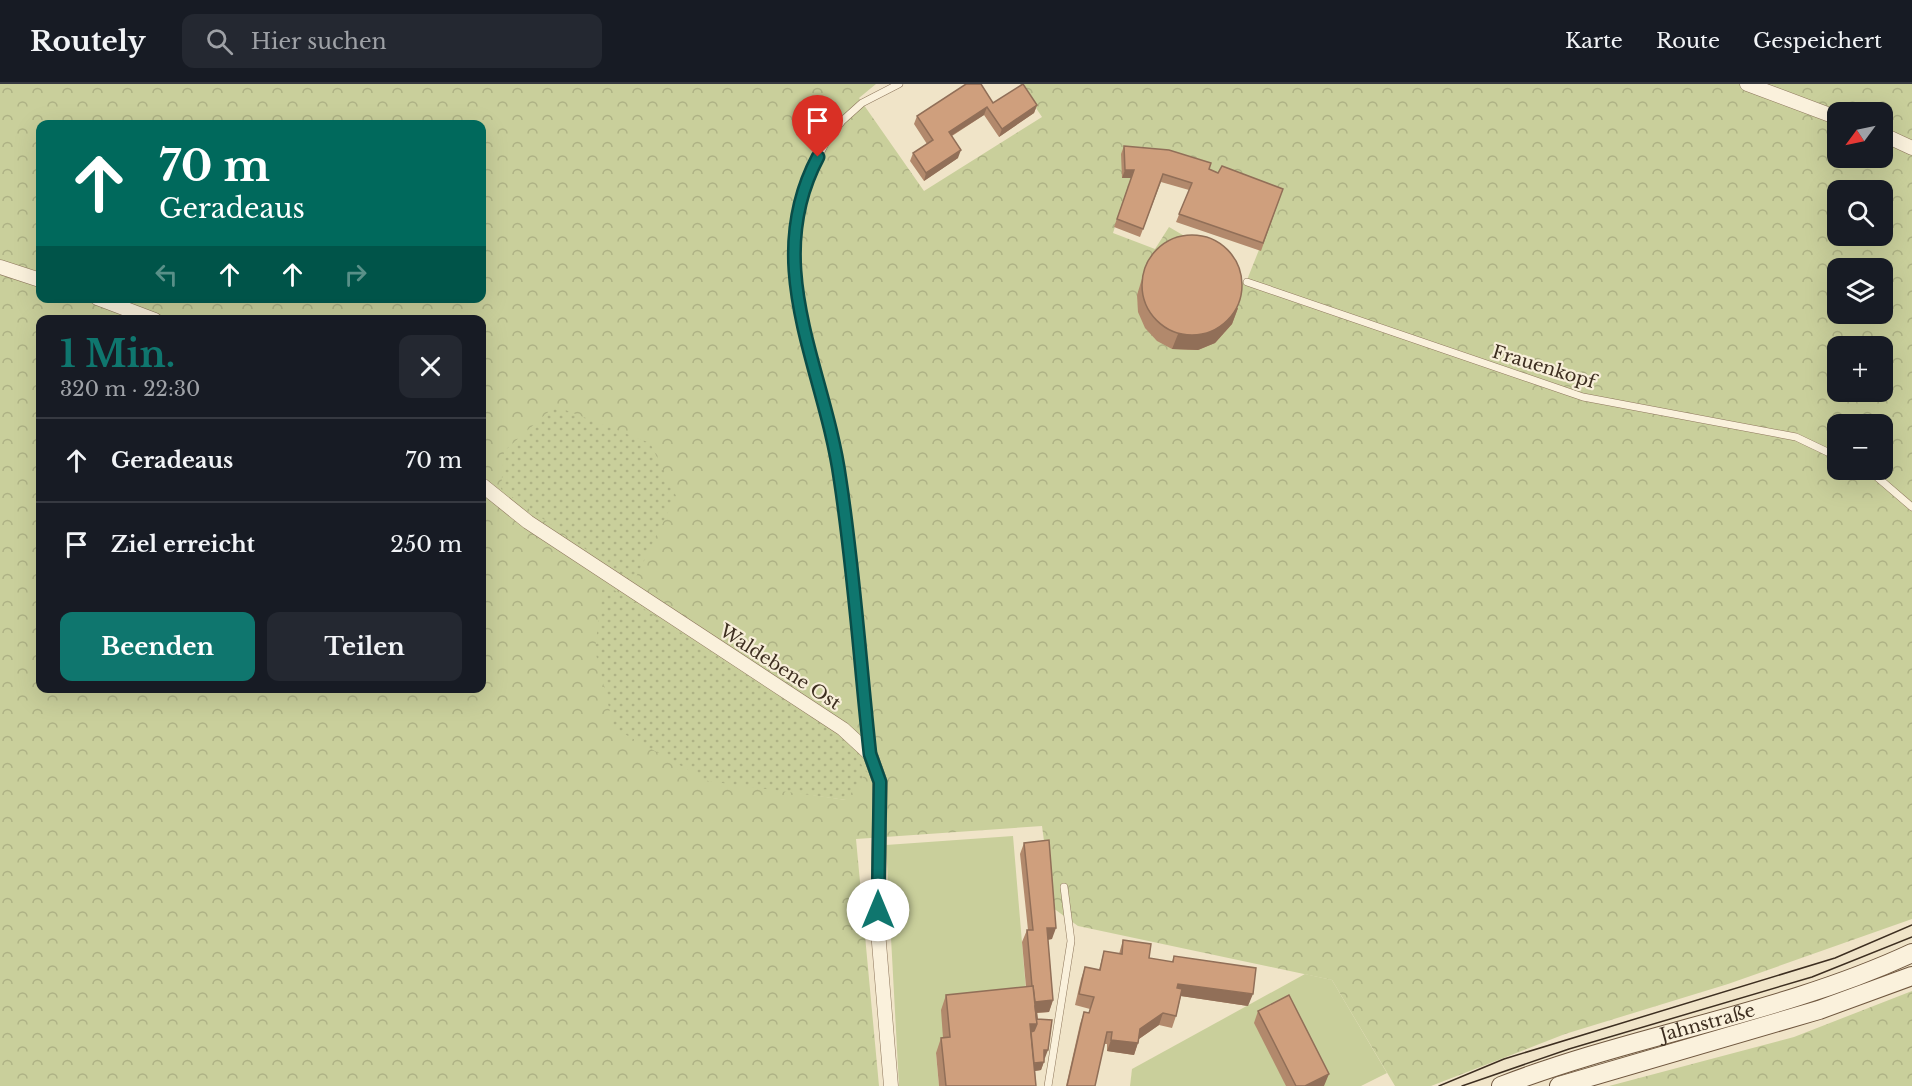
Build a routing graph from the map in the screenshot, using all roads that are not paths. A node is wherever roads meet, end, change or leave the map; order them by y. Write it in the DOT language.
graph roads {
  1 [pos="899,84"];
  2 [pos="1747,84"];
  3 [pos="1827,114"];
  4 [pos="1893,139"];
  5 [pos="1912,148"];
  6 [pos="0,267"];
  7 [pos="36,279"];
  8 [pos="1246,282"];
  9 [pos="110,303"];
  10 [pos="142,315"];
  11 [pos="1827,452"];
  12 [pos="1880,480"];
  13 [pos="486,488"];
  14 [pos="1912,507"];
  15 [pos="870,754"];
  16 [pos="1064,887"];
  17 [pos="1912,952"];
  18 [pos="1912,976"];
  19 [pos="891,1086"];
  20 [pos="1048,1086"];
  21 [pos="1500,1086"];
  22 [pos="1559,1086"];
  1 -- 15 [label="lane"];
  2 -- 3 [label="street"];
  4 -- 5 [label="street"];
  6 -- 7 [label="street"];
  8 -- 11 [label="lane, Frauenkopf"];
  9 -- 10 [label="street"];
  12 -- 14 [label="lane"];
  13 -- 15 [label="street, Waldebene Ost"];
  15 -- 19 [label="street, Waldebene Ost"];
  16 -- 20 [label="lane"];
  17 -- 21 [label="main road, Jahnstraße"];
  18 -- 22 [label="main road, Jahnstraße"];
}
